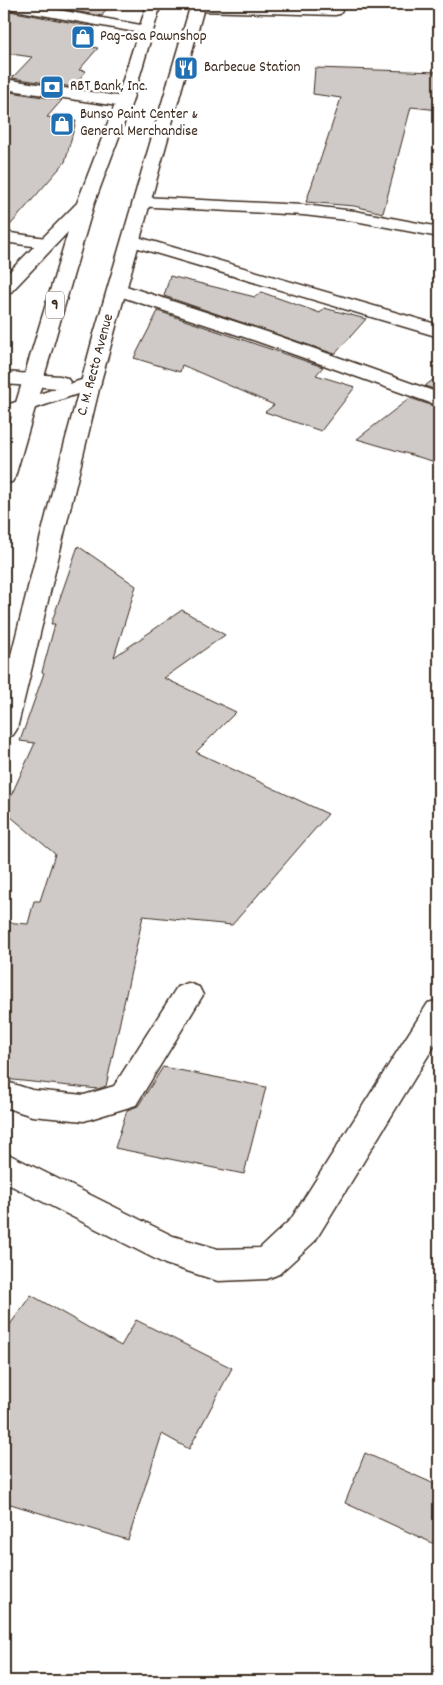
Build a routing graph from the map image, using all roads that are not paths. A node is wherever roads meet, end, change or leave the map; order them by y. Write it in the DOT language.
graph roads {
  1 [pos="4,4"];
  2 [pos="154,4"];
  3 [pos="198,5"];
  4 [pos="335,11"];
  5 [pos="146,30"];
  6 [pos="4,84"];
  7 [pos="124,102"];
  8 [pos="142,202"];
  9 [pos="85,204"];
  10 [pos="439,232"];
  11 [pos="4,237"];
  12 [pos="131,240"];
  13 [pos="46,244"];
  14 [pos="4,288"];
  15 [pos="117,289"];
  16 [pos="439,331"];
  17 [pos="4,378"];
  18 [pos="33,380"];
  19 [pos="91,383"];
  20 [pos="439,400"];
  21 [pos="25,406"];
  22 [pos="4,413"];
  23 [pos="4,477"];
  24 [pos="4,729"];
  25 [pos="188,995"];
  26 [pos="439,1012"];
  27 [pos="4,1094"];
  28 [pos="4,1166"];
  1 -- 5 [label="main road"];
  2 -- 5 [label="main road, 9"];
  3 -- 4 [label="main road"];
  3 -- 8 [label="main road, C. M. Recto Avenue"];
  5 -- 7 [label="main road, 9"];
  6 -- 7 [label="main road"];
  7 -- 9 [label="main road, 9"];
  8 -- 10 [label="main road"];
  8 -- 12 [label="main road, C. M. Recto Avenue"];
  9 -- 13 [label="main road"];
  9 -- 18 [label="main road, 9"];
  11 -- 13 [label="main road"];
  12 -- 15 [label="main road, C. M. Recto Avenue"];
  12 -- 16 [label="main road"];
  13 -- 14 [label="main road"];
  15 -- 19 [label="main road, C. M. Recto Avenue"];
  15 -- 20 [label="main road"];
  17 -- 18 [label="main road"];
  18 -- 19 [label="main road"];
  18 -- 21 [label="main road, 9"];
  19 -- 21 [label="main road"];
  19 -- 24 [label="main road, C. M. Recto Avenue"];
  21 -- 22 [label="main road"];
  21 -- 23 [label="main road, 9"];
  25 -- 27 [label="main road"];
  26 -- 28 [label="main road"];
}
